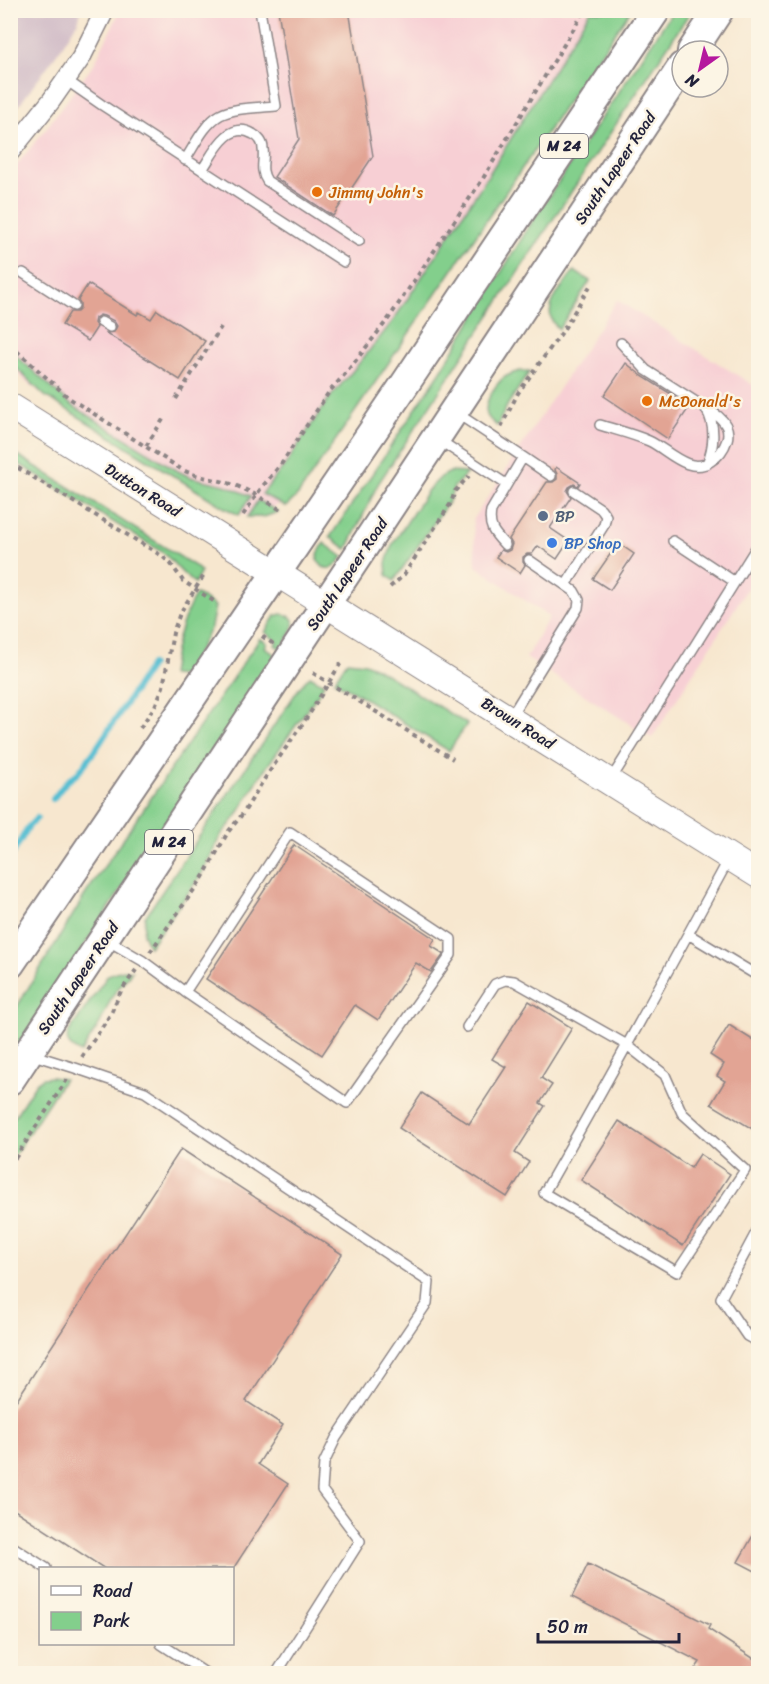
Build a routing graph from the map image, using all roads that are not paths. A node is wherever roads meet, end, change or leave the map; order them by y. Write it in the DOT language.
graph roads {
  1 [pos="105,10"];
  2 [pos="260,10"];
  3 [pos="656,10"];
  4 [pos="719,10"];
  5 [pos="701,39"];
  6 [pos="66,80"];
  7 [pos="670,85"];
  8 [pos="10,152"];
  9 [pos="185,160"];
  10 [pos="202,170"];
  11 [pos="358,241"];
  12 [pos="344,262"];
  13 [pos="23,273"];
  14 [pos="74,306"];
  15 [pos="101,322"];
  16 [pos="110,327"];
  17 [pos="621,343"];
  18 [pos="703,405"];
  19 [pos="10,406"];
  20 [pos="454,411"];
  21 [pos="600,425"];
  22 [pos="437,439"];
  23 [pos="523,457"];
  24 [pos="707,464"];
  25 [pos="551,476"];
  26 [pos="506,484"];
  27 [pos="574,491"];
  28 [pos="673,541"];
  29 [pos="505,545"];
  30 [pos="759,545"];
  31 [pos="529,560"];
  32 [pos="276,573"];
  33 [pos="735,582"];
  34 [pos="566,585"];
  35 [pos="327,604"];
  36 [pos="510,718"];
  37 [pos="610,781"];
  38 [pos="730,857"];
  39 [pos="759,875"];
  40 [pos="688,934"];
  41 [pos="105,938"];
  42 [pos="10,964"];
  43 [pos="759,976"];
  44 [pos="185,992"];
  45 [pos="467,1027"];
  46 [pos="627,1045"];
  47 [pos="28,1053"];
  48 [pos="10,1080"];
  49 [pos="759,1229"];
  50 [pos="759,1342"];
  51 [pos="10,1545"];
  52 [pos="43,1567"];
  53 [pos="163,1645"];
  54 [pos="207,1674"];
  55 [pos="276,1674"];
  1 -- 6 [label="street"];
  2 -- 9 [label="lane"];
  3 -- 32 [label="main road, M 24"];
  4 -- 5 [label="main road"];
  6 -- 8 [label="street"];
  6 -- 9 [label="lane"];
  7 -- 20 [label="main road, South Lapeer Road / M 24"];
  9 -- 10 [label="lane"];
  10 -- 11 [label="lane"];
  10 -- 12 [label="lane"];
  13 -- 14 [label="lane"];
  15 -- 16 [label="lane"];
  17 -- 18 [label="lane"];
  18 -- 24 [label="lane"];
  18 -- 24 [label="lane"];
  19 -- 32 [label="main road, Dutton Road"];
  20 -- 22 [label="main road, South Lapeer Road / M 24"];
  20 -- 23 [label="lane"];
  21 -- 24 [label="lane"];
  22 -- 26 [label="lane"];
  22 -- 35 [label="main road, South Lapeer Road / M 24"];
  23 -- 25 [label="lane"];
  23 -- 26 [label="lane"];
  26 -- 29 [label="lane"];
  27 -- 34 [label="lane"];
  28 -- 33 [label="lane"];
  30 -- 33 [label="lane"];
  31 -- 34 [label="lane"];
  32 -- 35 [label="main road, Brown Road"];
  32 -- 42 [label="main road, M 24"];
  33 -- 37 [label="lane"];
  34 -- 36 [label="lane"];
  35 -- 36 [label="main road, Brown Road"];
  35 -- 41 [label="main road, South Lapeer Road / M 24"];
  36 -- 37 [label="main road, Brown Road"];
  37 -- 38 [label="main road, Brown Road"];
  38 -- 39 [label="main road, Brown Road"];
  38 -- 40 [label="lane"];
  40 -- 43 [label="lane"];
  40 -- 46 [label="lane"];
  41 -- 44 [label="lane"];
  41 -- 47 [label="main road, South Lapeer Road / M 24"];
  44 -- 44 [label="lane"];
  45 -- 46 [label="lane"];
  46 -- 46 [label="lane"];
  47 -- 48 [label="main road, South Lapeer Road / M 24"];
  47 -- 55 [label="lane"];
  49 -- 50 [label="lane"];
  51 -- 52 [label="lane"];
  53 -- 54 [label="lane"];
}
